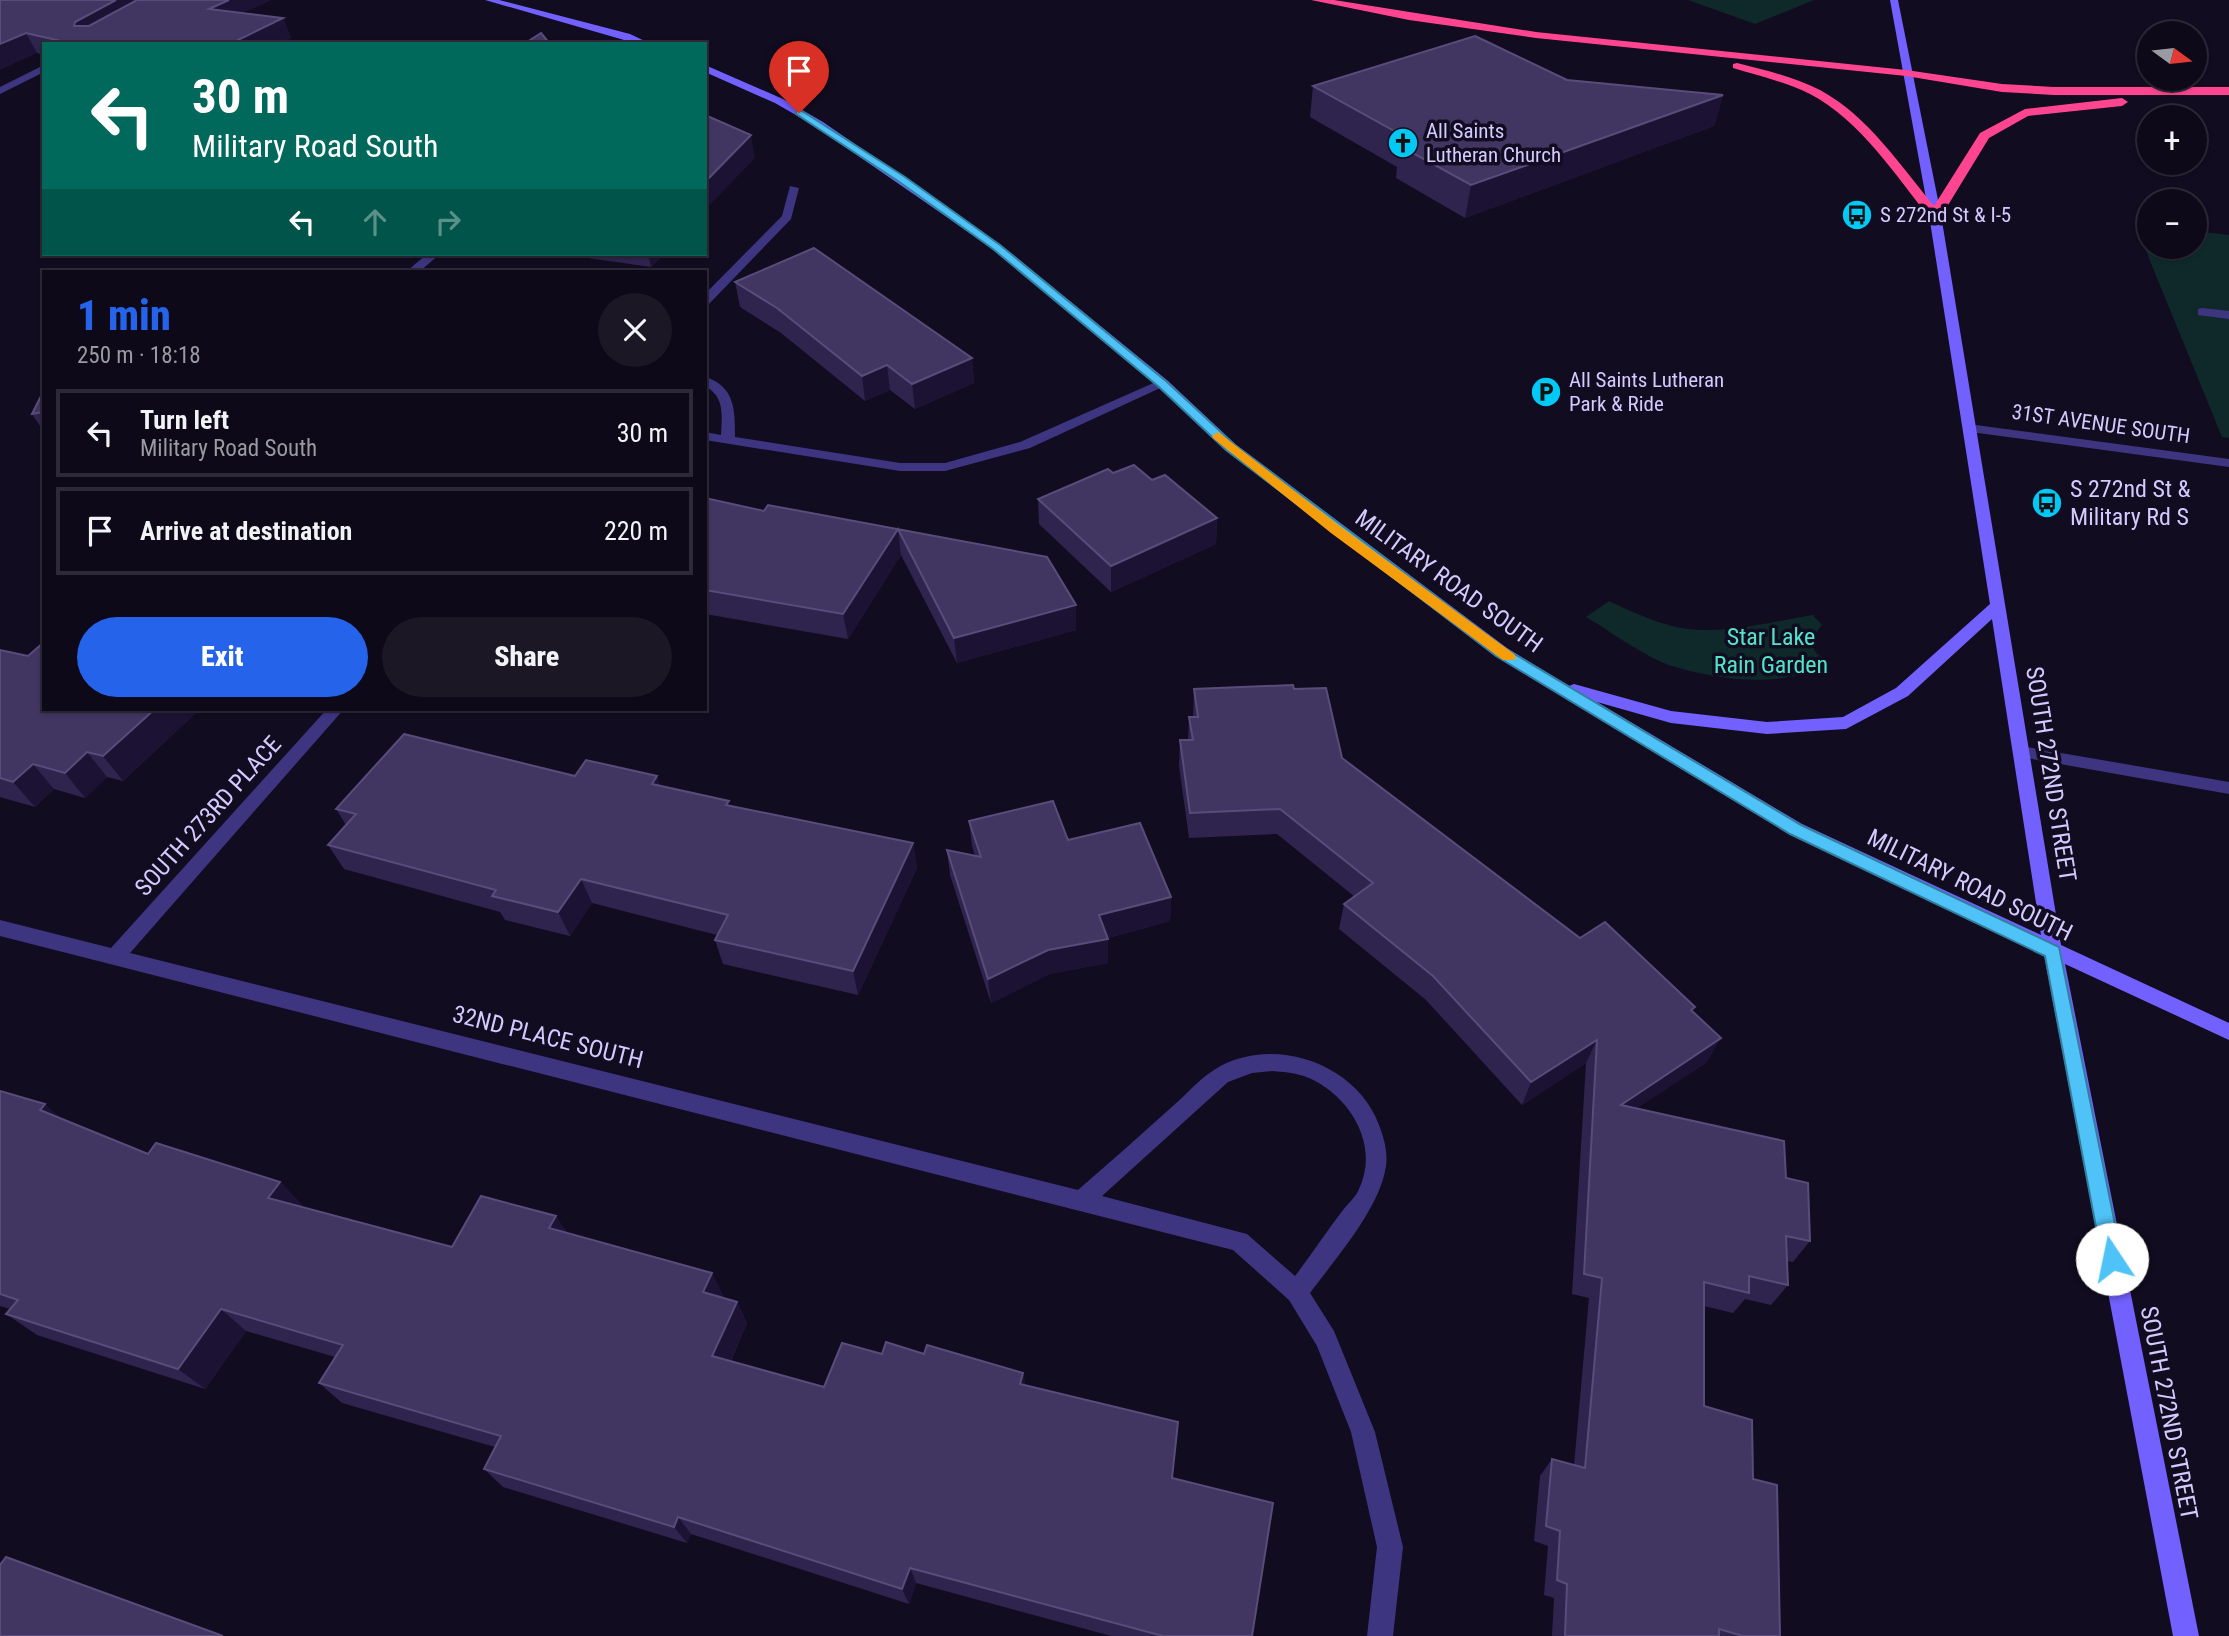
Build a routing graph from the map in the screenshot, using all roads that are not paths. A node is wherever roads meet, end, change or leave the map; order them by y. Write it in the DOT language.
graph roads {
  1 [pos="489,0"];
  2 [pos="1316,0"];
  3 [pos="1894,0"];
  4 [pos="642,42"];
  5 [pos="1691,52"];
  6 [pos="42,69"];
  7 [pos="707,69"];
  8 [pos="1906,73"];
  9 [pos="0,91"];
  10 [pos="2229,91"];
  11 [pos="794,188"];
  12 [pos="1935,215"];
  13 [pos="432,256"];
  14 [pos="414,270"];
  15 [pos="707,299"];
  16 [pos="2202,312"];
  17 [pos="2229,315"];
  18 [pos="707,382"];
  19 [pos="1163,384"];
  20 [pos="1968,428"];
  21 [pos="707,436"];
  22 [pos="728,439"];
  23 [pos="2229,463"];
  24 [pos="1997,606"];
  25 [pos="1555,685"];
  26 [pos="334,711"];
  27 [pos="2021,752"];
  28 [pos="2229,788"];
  29 [pos="0,928"];
  30 [pos="2053,952"];
  31 [pos="117,955"];
  32 [pos="2229,1032"];
  33 [pos="1083,1200"];
  34 [pos="1297,1292"];
  35 [pos="1380,1636"];
  36 [pos="2186,1636"];
  1 -- 4 [label="main road"];
  2 -- 5 [label="highway"];
  3 -- 8 [label="main road, SOUTH 272ND STREET"];
  5 -- 8 [label="highway"];
  5 -- 12 [label="highway"];
  6 -- 9 [label="street"];
  7 -- 19 [label="main road, MILITARY ROAD SOUTH"];
  8 -- 10 [label="highway"];
  8 -- 12 [label="main road, SOUTH 272ND STREET"];
  10 -- 12 [label="highway"];
  11 -- 15 [label="street"];
  12 -- 20 [label="main road, SOUTH 272ND STREET"];
  13 -- 14 [label="street"];
  16 -- 17 [label="street"];
  18 -- 22 [label="street"];
  19 -- 22 [label="street"];
  19 -- 25 [label="main road, MILITARY ROAD SOUTH"];
  20 -- 23 [label="street, 31ST AVENUE SOUTH"];
  20 -- 24 [label="main road, SOUTH 272ND STREET"];
  21 -- 22 [label="street"];
  24 -- 25 [label="main road"];
  24 -- 27 [label="main road, SOUTH 272ND STREET"];
  25 -- 30 [label="main road, MILITARY ROAD SOUTH"];
  26 -- 31 [label="street, SOUTH 273RD PLACE"];
  27 -- 28 [label="street"];
  27 -- 30 [label="main road, SOUTH 272ND STREET"];
  29 -- 31 [label="street, 32ND PLACE SOUTH"];
  30 -- 32 [label="main road, MILITARY ROAD SOUTH"];
  30 -- 36 [label="main road, SOUTH 272ND STREET"];
  31 -- 33 [label="street, 32ND PLACE SOUTH"];
  33 -- 34 [label="street, 32ND PLACE SOUTH"];
  33 -- 34 [label="street"];
  34 -- 35 [label="street"];
}
